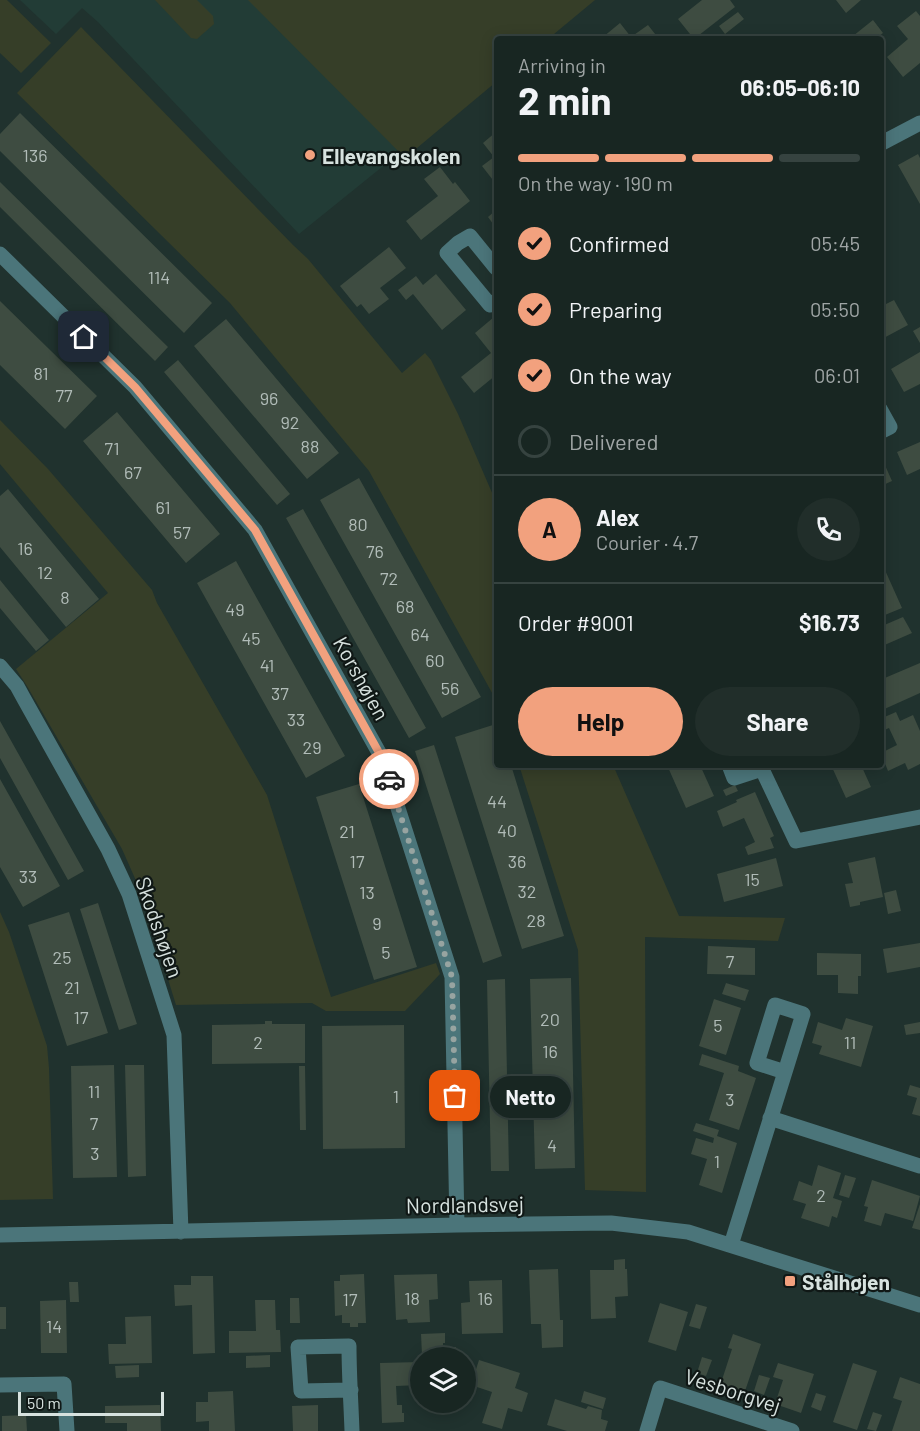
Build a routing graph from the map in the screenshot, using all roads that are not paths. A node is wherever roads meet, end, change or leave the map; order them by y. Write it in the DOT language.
graph roads {
  1 [pos="920,123"];
  2 [pos="884,142"];
  3 [pos="0,254"];
  4 [pos="494,266"];
  5 [pos="494,302"];
  6 [pos="884,416"];
  7 [pos="884,430"];
  8 [pos="0,666"];
  9 [pos="730,768"];
  10 [pos="759,768"];
  11 [pos="761,768"];
  12 [pos="920,817"];
  13 [pos="784,1072"];
  14 [pos="770,1118"];
  15 [pos="920,1166"];
  16 [pos="457,1225"];
  17 [pos="181,1232"];
  18 [pos="0,1235"];
  19 [pos="731,1245"];
  20 [pos="920,1305"];
  21 [pos="0,1385"];
  22 [pos="351,1390"];
  23 [pos="67,1431"];
  24 [pos="352,1431"];
  25 [pos="647,1431"];
  26 [pos="792,1431"];
  1 -- 2 [label="street"];
  3 -- 16 [label="street, Korshøjen"];
  4 -- 5 [label="street"];
  6 -- 7 [label="street"];
  8 -- 17 [label="street, Skodshøjen"];
  9 -- 10 [label="street"];
  11 -- 12 [label="street"];
  13 -- 14 [label="street"];
  14 -- 15 [label="street"];
  14 -- 19 [label="street"];
  16 -- 17 [label="street, Nordlandsvej"];
  16 -- 19 [label="street, Nordlandsvej"];
  17 -- 18 [label="street, Nordlandsvej"];
  19 -- 20 [label="street, Nordlandsvej"];
  21 -- 23 [label="street"];
  22 -- 24 [label="street"];
  25 -- 26 [label="street, Vesborgvej"];
}
